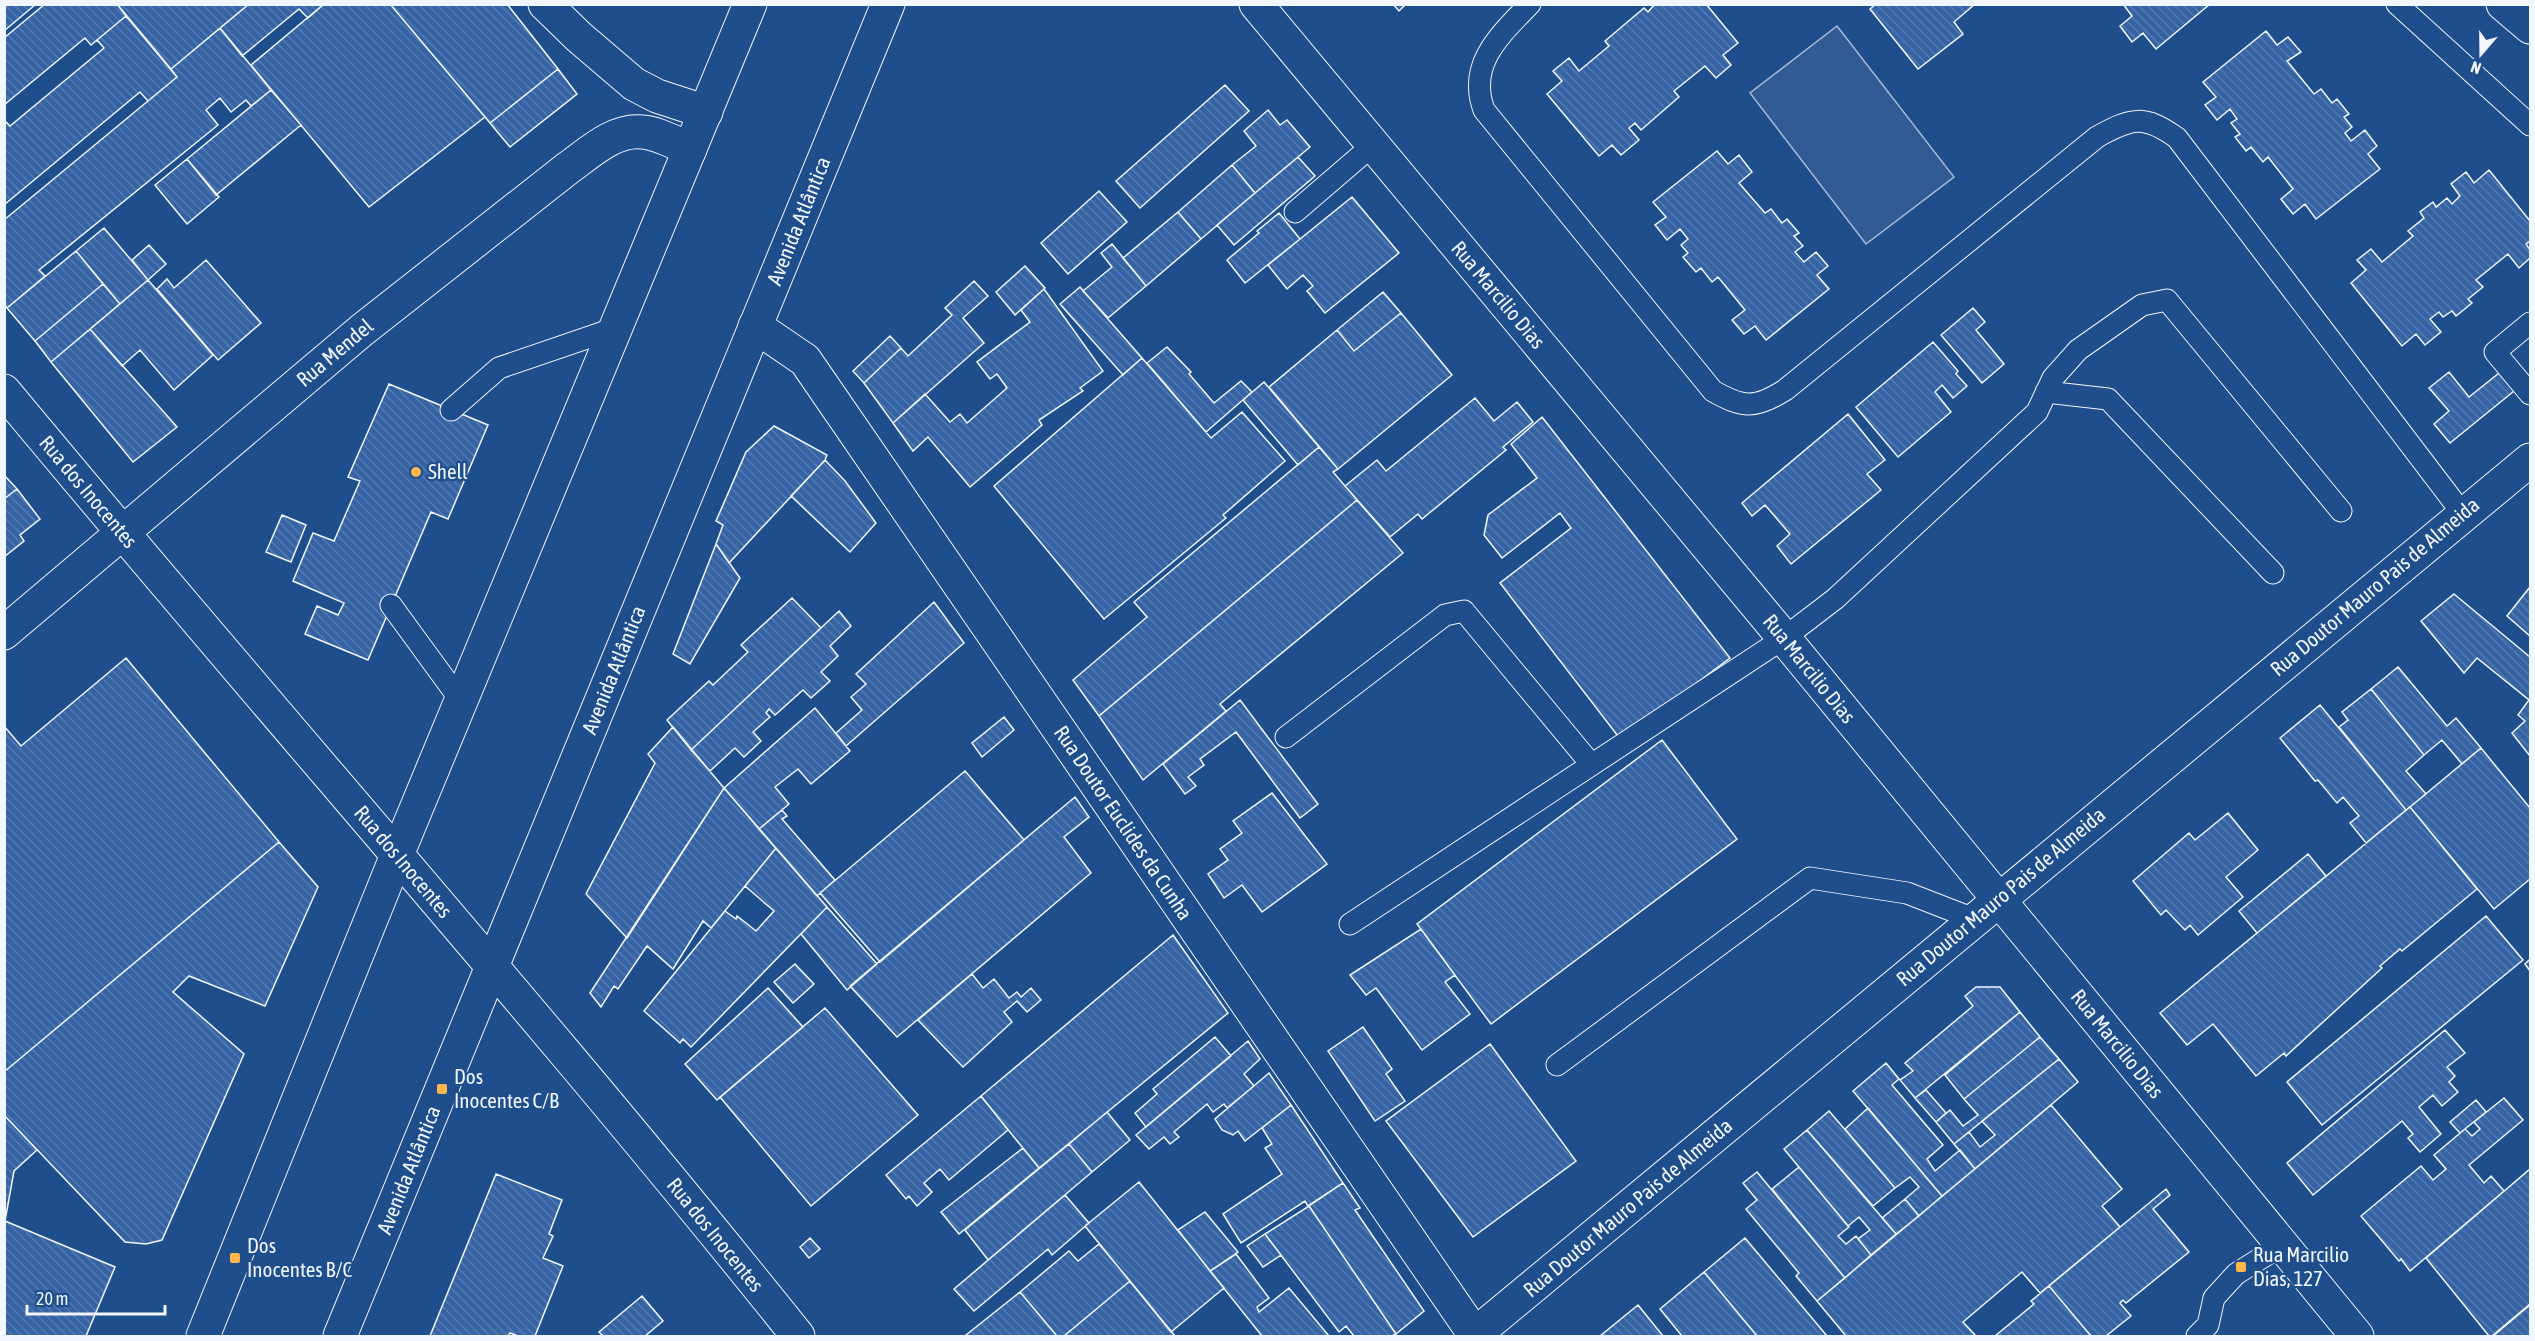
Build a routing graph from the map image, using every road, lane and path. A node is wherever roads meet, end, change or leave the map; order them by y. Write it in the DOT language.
graph roads {
  1 [pos="545,4"];
  2 [pos="750,4"];
  3 [pos="888,4"];
  4 [pos="1256,4"];
  5 [pos="1530,4"];
  6 [pos="2397,4"];
  7 [pos="2503,4"];
  8 [pos="2530,27"];
  9 [pos="706,112"];
  10 [pos="2530,125"];
  11 [pos="1373,145"];
  12 [pos="690,149"];
  13 [pos="1295,212"];
  14 [pos="2530,323"];
  15 [pos="755,326"];
  16 [pos="616,328"];
  17 [pos="4,391"];
  18 [pos="2046,392"];
  19 [pos="2530,394"];
  20 [pos="451,410"];
  21 [pos="2530,460"];
  22 [pos="2457,507"];
  23 [pos="2341,511"];
  24 [pos="123,534"];
  25 [pos="2273,573"];
  26 [pos="391,605"];
  27 [pos="4,633"];
  28 [pos="1784,638"];
  29 [pos="461,701"];
  30 [pos="1286,737"];
  31 [pos="1591,764"];
  32 [pos="398,855"];
  33 [pos="1987,909"];
  34 [pos="1350,924"];
  35 [pos="491,967"];
  36 [pos="1557,1065"];
  37 [pos="2282,1245"];
  38 [pos="203,1336"];
  39 [pos="340,1336"];
  40 [pos="798,1336"];
  41 [pos="1474,1336"];
  42 [pos="2197,1336"];
  43 [pos="2357,1336"];
  1 -- 9 [label="street"];
  2 -- 9 [label="street"];
  3 -- 15 [label="street, Avenida Atlântica"];
  4 -- 11 [label="street, Rua Marcilio Dias"];
  5 -- 22 [label="lane"];
  6 -- 10 [label="lane"];
  7 -- 8 [label="street"];
  9 -- 12 [label="street"];
  11 -- 13 [label="lane"];
  11 -- 28 [label="street, Rua Marcilio Dias"];
  12 -- 16 [label="street"];
  12 -- 24 [label="street, Rua Mendel"];
  14 -- 19 [label="lane"];
  15 -- 35 [label="street, Avenida Atlântica"];
  15 -- 41 [label="street, Rua Doutor Euclides da Cunha"];
  16 -- 20 [label="lane"];
  16 -- 29 [label="street"];
  17 -- 24 [label="street, Rua dos Inocentes"];
  18 -- 23 [label="lane"];
  18 -- 25 [label="lane"];
  18 -- 28 [label="lane"];
  21 -- 22 [label="street, Rua Doutor Mauro Pais de Almeida"];
  22 -- 33 [label="street, Rua Doutor Mauro Pais de Almeida"];
  24 -- 27 [label="street, Rua Mendel"];
  24 -- 32 [label="street, Rua dos Inocentes"];
  26 -- 29 [label="lane"];
  28 -- 31 [label="lane"];
  28 -- 33 [label="street, Rua Marcilio Dias"];
  29 -- 32 [label="street"];
  30 -- 31 [label="lane"];
  31 -- 34 [label="lane"];
  32 -- 35 [label="street, Rua dos Inocentes"];
  32 -- 38 [label="street"];
  33 -- 36 [label="lane"];
  33 -- 37 [label="street, Rua Marcilio Dias"];
  33 -- 41 [label="street, Rua Doutor Mauro Pais de Almeida"];
  35 -- 39 [label="street, Avenida Atlântica"];
  35 -- 40 [label="street, Rua dos Inocentes"];
  37 -- 42 [label="lane"];
  37 -- 43 [label="street, Rua Marcilio Dias"];
}
